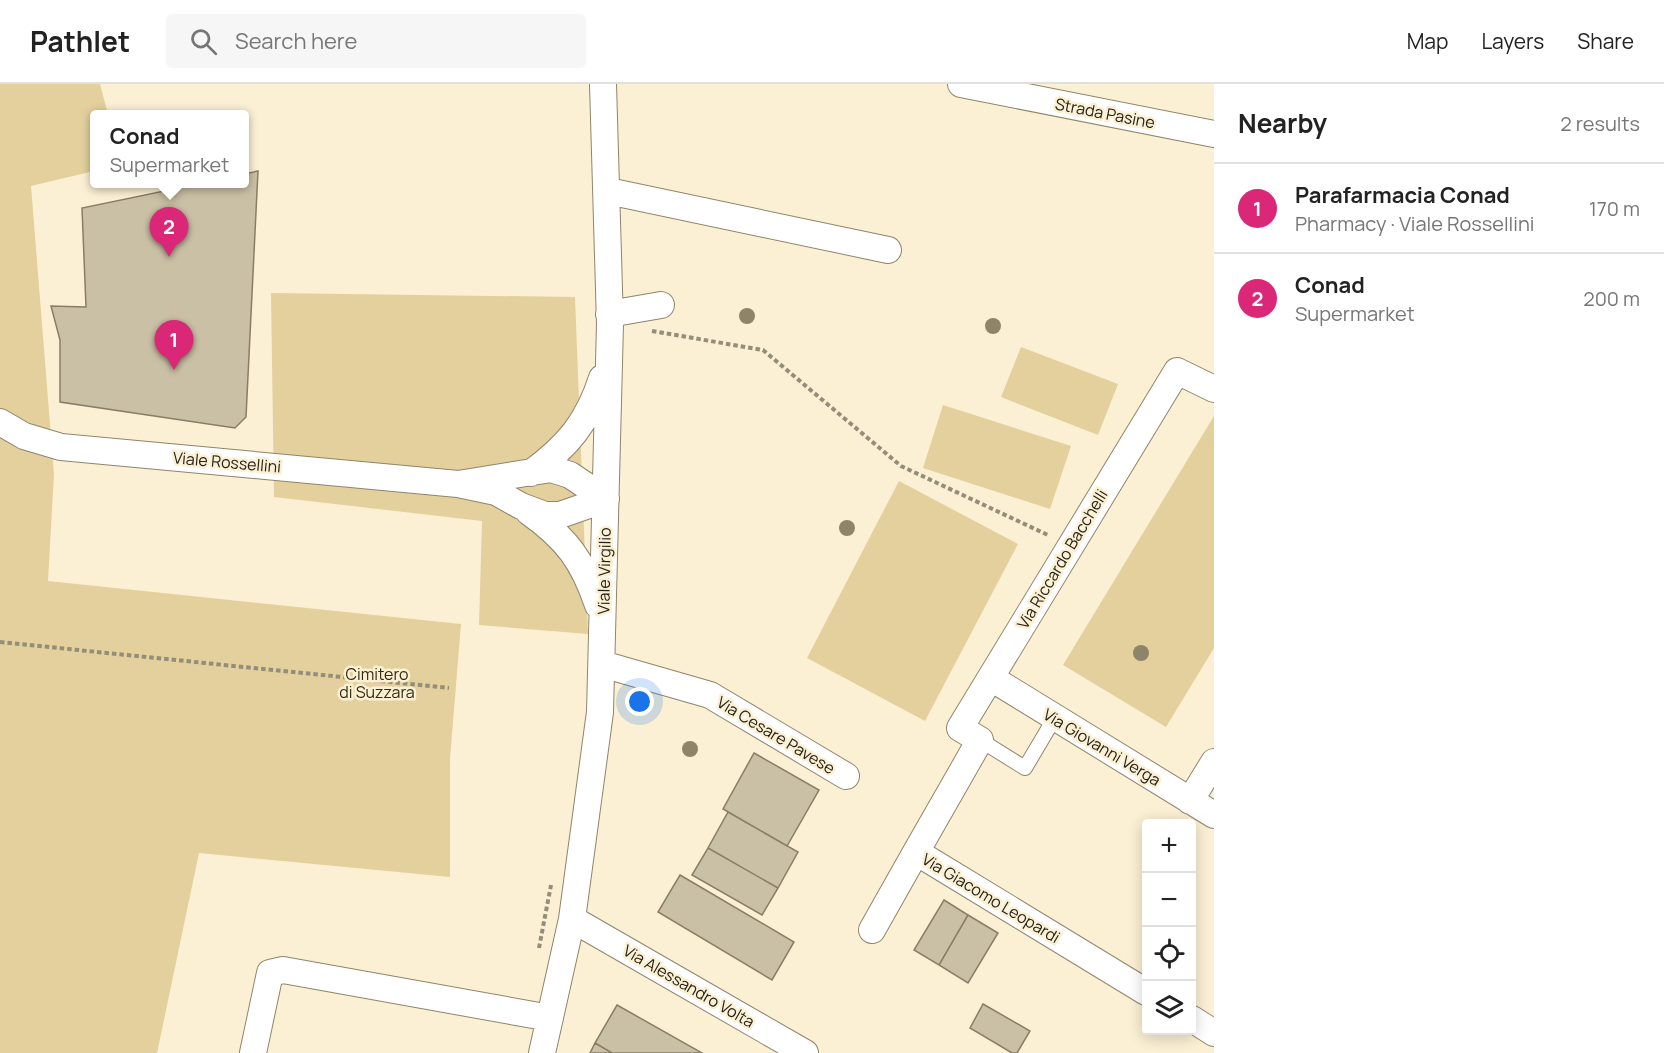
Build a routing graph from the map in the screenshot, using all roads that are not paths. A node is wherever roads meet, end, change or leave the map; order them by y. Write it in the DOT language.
graph roads {
  1 [pos="603,84"];
  2 [pos="961,84"];
  3 [pos="1214,135"];
  4 [pos="608,191"];
  5 [pos="888,250"];
  6 [pos="661,305"];
  7 [pos="610,319"];
  8 [pos="609,355"];
  9 [pos="1214,389"];
  10 [pos="0,422"];
  11 [pos="531,473"];
  12 [pos="458,484"];
  13 [pos="606,499"];
  14 [pos="521,506"];
  15 [pos="603,621"];
  16 [pos="602,664"];
  17 [pos="991,678"];
  18 [pos="1054,719"];
  19 [pos="980,740"];
  20 [pos="1214,762"];
  21 [pos="846,776"];
  22 [pos="1190,801"];
  23 [pos="1214,815"];
  24 [pos="916,852"];
  25 [pos="572,919"];
  26 [pos="872,930"];
  27 [pos="1142,990"];
  28 [pos="550,1018"];
  29 [pos="1196,1022"];
  30 [pos="1214,1033"];
  31 [pos="253,1053"];
  32 [pos="542,1053"];
  33 [pos="805,1053"];
  1 -- 4 [label="street, Viale Virgilio"];
  2 -- 3 [label="street, Strada Pasine"];
  4 -- 5 [label="street"];
  4 -- 7 [label="street, Viale Virgilio"];
  6 -- 7 [label="street"];
  7 -- 8 [label="street, Viale Virgilio"];
  8 -- 11 [label="street"];
  8 -- 13 [label="street, Viale Virgilio"];
  9 -- 17 [label="street, Via Riccardo Bacchelli"];
  10 -- 12 [label="street, Viale Rossellini"];
  11 -- 12 [label="street"];
  11 -- 13 [label="street"];
  12 -- 14 [label="street"];
  13 -- 14 [label="street"];
  13 -- 15 [label="street, Viale Virgilio"];
  14 -- 15 [label="street"];
  15 -- 16 [label="street, Viale Virgilio"];
  16 -- 21 [label="street, Via Cesare Pavese"];
  16 -- 25 [label="street, Viale Virgilio"];
  17 -- 18 [label="street, Via Giovanni Verga"];
  17 -- 19 [label="street, Via Riccardo Bacchelli"];
  18 -- 19 [label="lane"];
  18 -- 22 [label="street, Via Giovanni Verga"];
  19 -- 24 [label="street, Via Giacomo Leopardi"];
  20 -- 22 [label="street"];
  22 -- 23 [label="street, Via Giovanni Verga"];
  24 -- 26 [label="street"];
  24 -- 27 [label="street, Via Giacomo Leopardi"];
  25 -- 28 [label="street, Viale Virgilio"];
  25 -- 33 [label="street, Via Alessandro Volta"];
  28 -- 31 [label="street"];
  28 -- 32 [label="street, Viale Virgilio"];
  29 -- 30 [label="street"];
}
